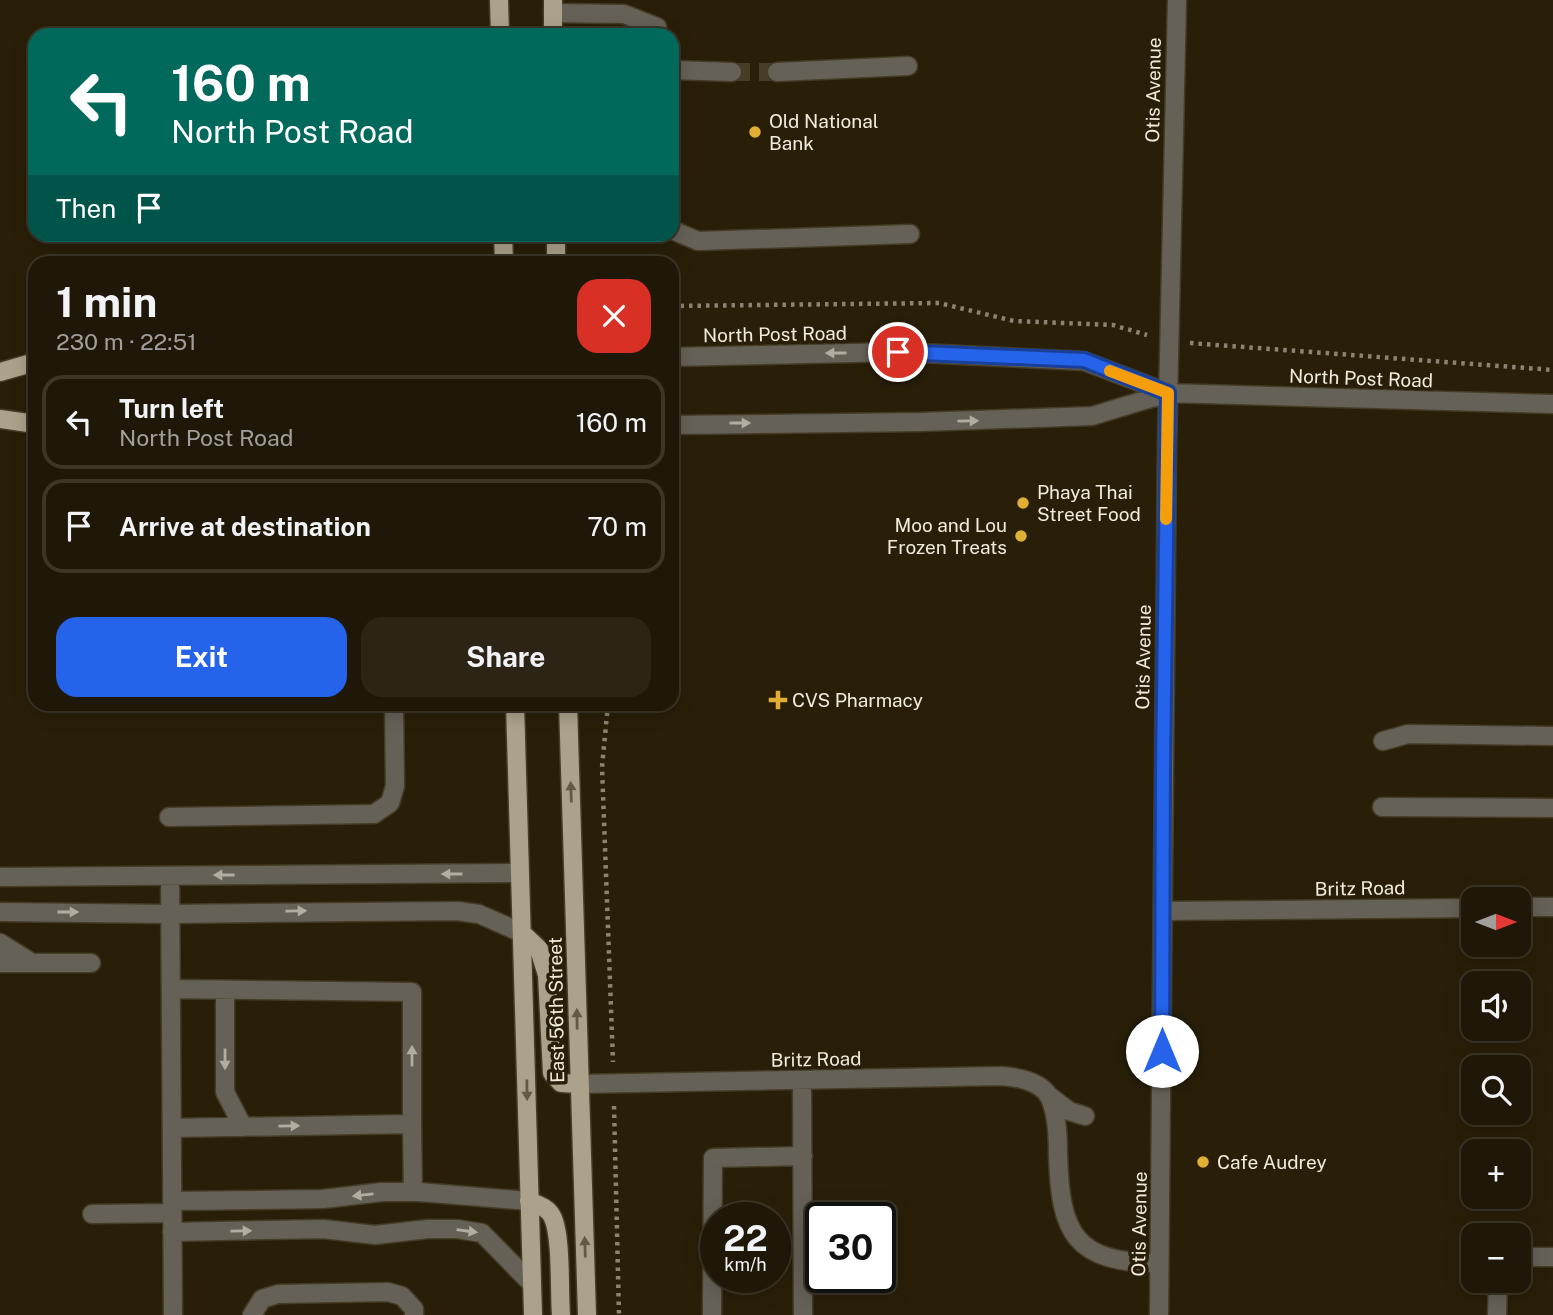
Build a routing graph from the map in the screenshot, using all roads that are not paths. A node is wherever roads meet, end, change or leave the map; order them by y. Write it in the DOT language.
graph roads {
  1 [pos="499,0"];
  2 [pos="1177,0"];
  3 [pos="553,7"];
  4 [pos="500,28"];
  5 [pos="553,28"];
  6 [pos="657,28"];
  7 [pos="908,66"];
  8 [pos="679,70"];
  9 [pos="732,72"];
  10 [pos="777,72"];
  11 [pos="679,233"];
  12 [pos="910,234"];
  13 [pos="679,357"];
  14 [pos="28,364"];
  15 [pos="0,372"];
  16 [pos="1168,393"];
  17 [pos="1553,404"];
  18 [pos="0,419"];
  19 [pos="28,424"];
  20 [pos="679,425"];
  21 [pos="394,711"];
  22 [pos="515,711"];
  23 [pos="568,711"];
  24 [pos="1553,736"];
  25 [pos="1383,741"];
  26 [pos="1382,807"];
  27 [pos="1553,808"];
  28 [pos="169,817"];
  29 [pos="520,873"];
  30 [pos="170,876"];
  31 [pos="0,877"];
  32 [pos="1553,906"];
  33 [pos="1531,907"];
  34 [pos="1461,908"];
  35 [pos="1163,911"];
  36 [pos="0,912"];
  37 [pos="170,914"];
  38 [pos="522,933"];
  39 [pos="0,943"];
  40 [pos="0,963"];
  41 [pos="32,963"];
  42 [pos="91,963"];
  43 [pos="171,989"];
  44 [pos="225,990"];
  45 [pos="802,1080"];
  46 [pos="579,1084"];
  47 [pos="1048,1095"];
  48 [pos="1085,1116"];
  49 [pos="412,1124"];
  50 [pos="243,1126"];
  51 [pos="172,1128"];
  52 [pos="803,1156"];
  53 [pos="413,1192"];
  54 [pos="529,1201"];
  55 [pos="172,1207"];
  56 [pos="92,1214"];
  57 [pos="172,1232"];
  58 [pos="1531,1257"];
  59 [pos="1553,1257"];
  60 [pos="1159,1264"];
  61 [pos="532,1284"];
  62 [pos="1498,1293"];
  63 [pos="173,1315"];
  64 [pos="252,1315"];
  65 [pos="414,1315"];
  66 [pos="533,1315"];
  67 [pos="561,1315"];
  68 [pos="586,1315"];
  69 [pos="712,1315"];
  70 [pos="803,1315"];
  71 [pos="1158,1315"];
  72 [pos="1497,1315"];
  1 -- 4 [label="main road"];
  2 -- 16 [label="street, Otis Avenue"];
  3 -- 5 [label="main road"];
  3 -- 6 [label="street"];
  7 -- 10 [label="street"];
  8 -- 9 [label="street"];
  11 -- 12 [label="street"];
  16 -- 13 [label="street, North Post Road, one-way"];
  14 -- 15 [label="main road"];
  16 -- 17 [label="street, North Post Road"];
  20 -- 16 [label="street, North Post Road, one-way"];
  16 -- 35 [label="street, Otis Avenue"];
  18 -- 19 [label="main road"];
  21 -- 28 [label="street"];
  22 -- 29 [label="main road, East 56th Street"];
  46 -- 23 [label="main road, East 56th Street, one-way"];
  24 -- 25 [label="street"];
  26 -- 27 [label="street"];
  29 -- 30 [label="street, one-way"];
  29 -- 38 [label="main road, East 56th Street"];
  30 -- 31 [label="street"];
  30 -- 37 [label="street"];
  32 -- 33 [label="street"];
  34 -- 35 [label="street, Britz Road"];
  35 -- 60 [label="street, Otis Avenue"];
  36 -- 37 [label="street, one-way"];
  37 -- 38 [label="street, one-way"];
  37 -- 43 [label="street"];
  38 -- 46 [label="main road"];
  38 -- 54 [label="main road, East 56th Street, one-way"];
  39 -- 41 [label="street"];
  40 -- 41 [label="street"];
  41 -- 42 [label="street"];
  43 -- 44 [label="street"];
  43 -- 51 [label="street"];
  49 -- 44 [label="street, one-way"];
  44 -- 50 [label="street, one-way"];
  45 -- 46 [label="street, Britz Road"];
  45 -- 47 [label="street, Britz Road"];
  45 -- 52 [label="street"];
  68 -- 46 [label="main road, East 56th Street, one-way"];
  47 -- 48 [label="street, Britz Road"];
  47 -- 60 [label="street"];
  50 -- 49 [label="street, one-way"];
  49 -- 53 [label="street"];
  50 -- 51 [label="street"];
  51 -- 55 [label="street"];
  52 -- 69 [label="street"];
  52 -- 70 [label="street"];
  53 -- 54 [label="street"];
  53 -- 55 [label="street, one-way"];
  54 -- 61 [label="main road, East 56th Street"];
  54 -- 67 [label="main road"];
  55 -- 56 [label="street"];
  55 -- 57 [label="street"];
  57 -- 61 [label="street, one-way"];
  57 -- 63 [label="street"];
  58 -- 59 [label="street"];
  60 -- 71 [label="street, Otis Avenue"];
  61 -- 66 [label="main road, East 56th Street"];
  62 -- 72 [label="street"];
  64 -- 65 [label="street"];
}
